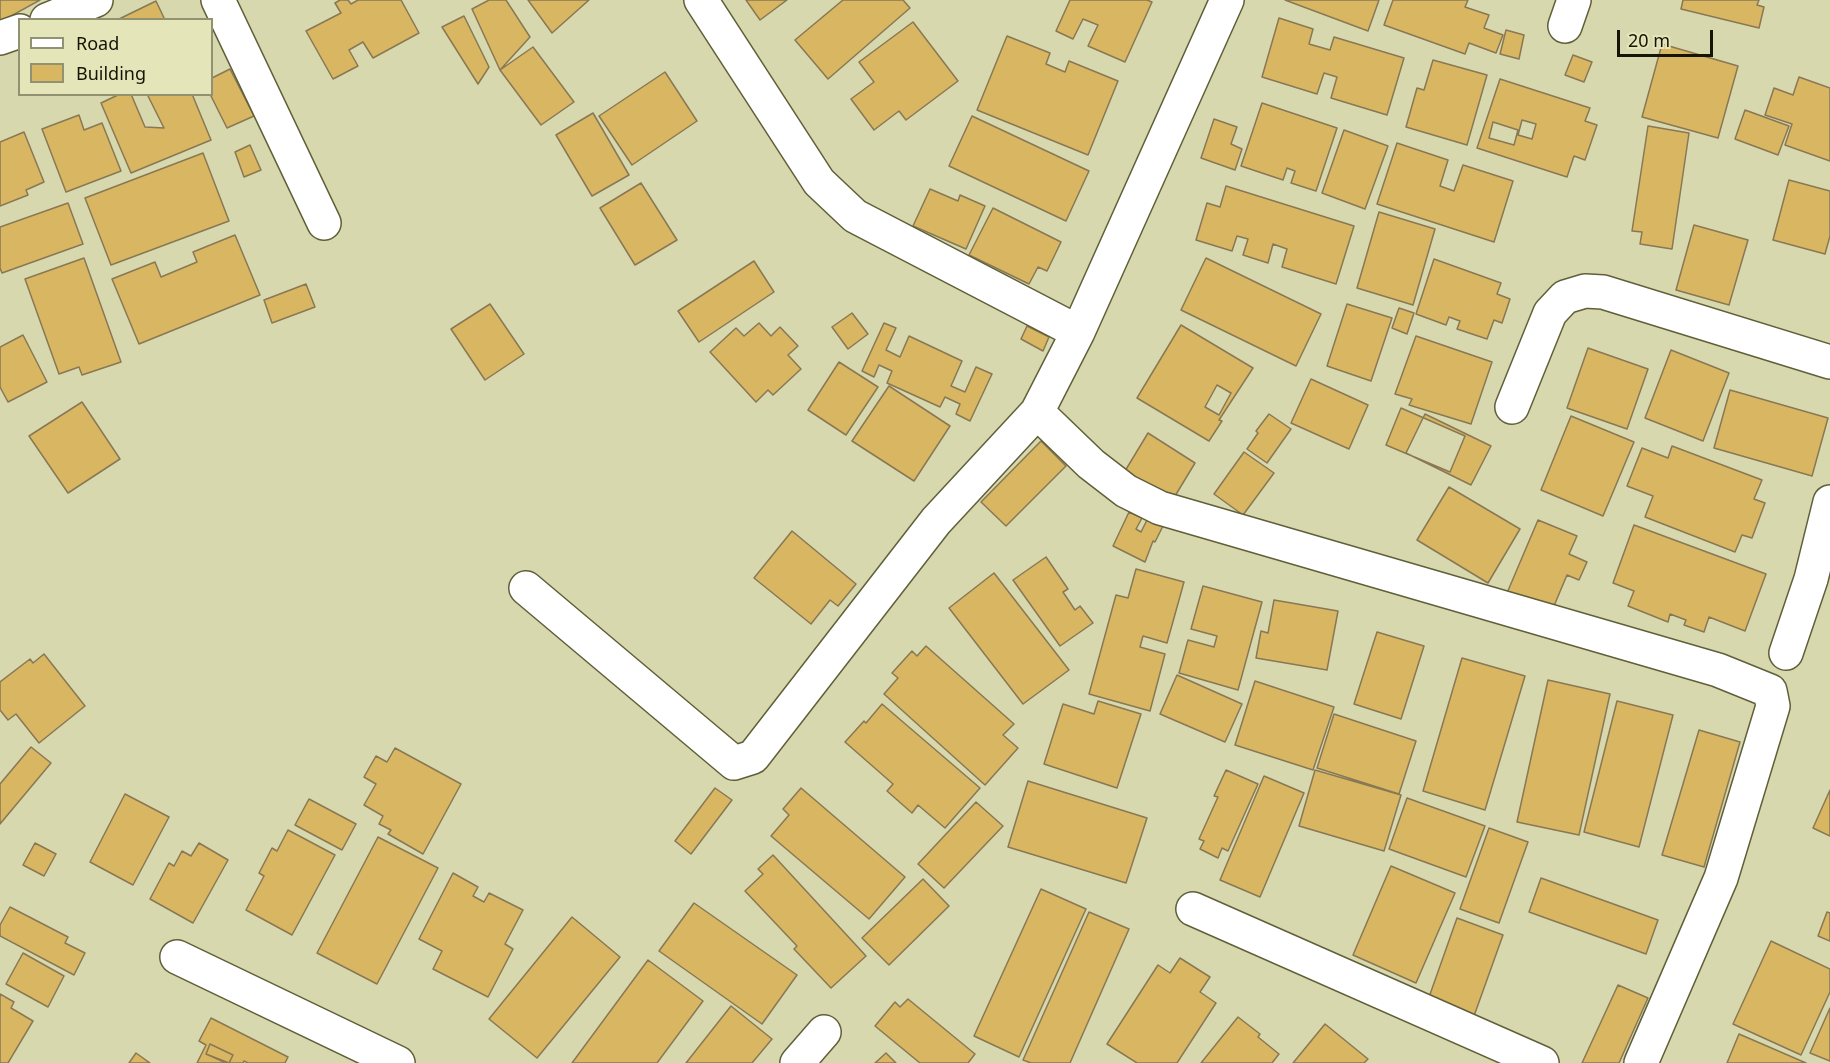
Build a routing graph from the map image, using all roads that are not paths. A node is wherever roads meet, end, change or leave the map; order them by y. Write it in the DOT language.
graph roads {
  1 [pos="96,0"];
  2 [pos="218,0"];
  3 [pos="701,0"];
  4 [pos="1227,0"];
  5 [pos="52,18"];
  6 [pos="18,32"];
  7 [pos="0,38"];
  8 [pos="324,224"];
  9 [pos="1078,332"];
  10 [pos="1830,362"];
  11 [pos="1512,407"];
  12 [pos="1037,412"];
  13 [pos="1830,502"];
  14 [pos="526,588"];
  15 [pos="1786,653"];
  16 [pos="1193,909"];
  17 [pos="177,957"];
  18 [pos="824,1032"];
  19 [pos="398,1063"];
  20 [pos="797,1063"];
  21 [pos="1542,1063"];
  22 [pos="1641,1063"];
  1 -- 5 [label="street"];
  2 -- 8 [label="street"];
  3 -- 9 [label="street"];
  4 -- 9 [label="street"];
  6 -- 7 [label="street"];
  9 -- 12 [label="street"];
  10 -- 11 [label="street"];
  12 -- 14 [label="street"];
  12 -- 22 [label="street"];
  13 -- 15 [label="street"];
  16 -- 21 [label="street"];
  17 -- 19 [label="street"];
  18 -- 20 [label="street"];
}
